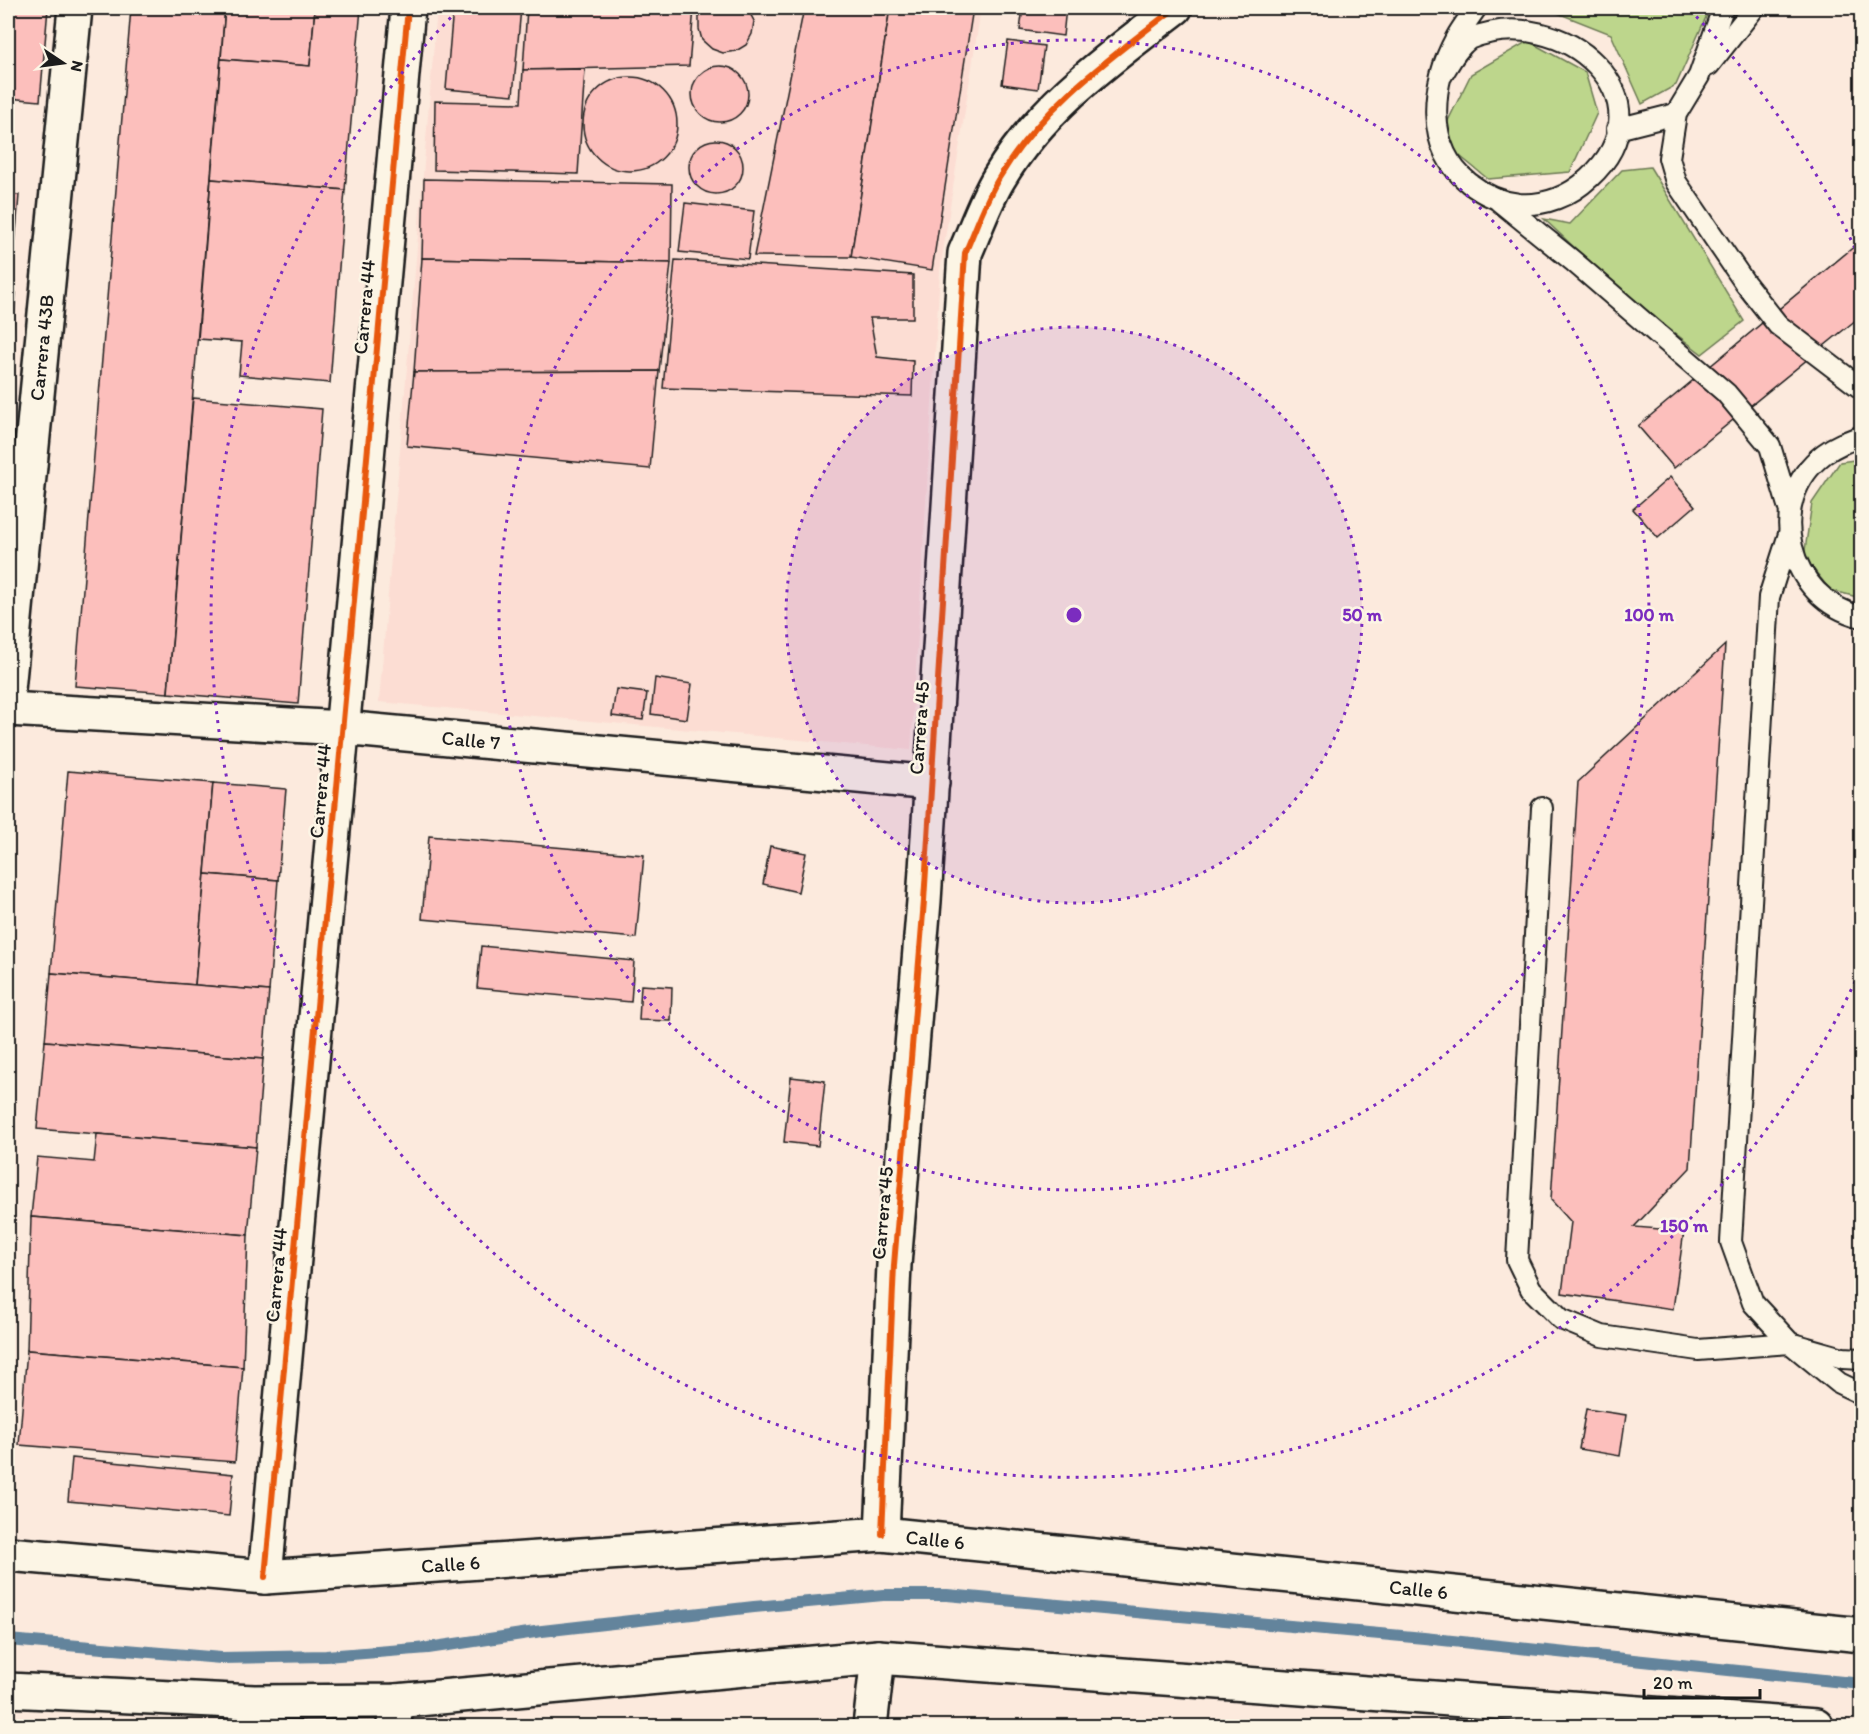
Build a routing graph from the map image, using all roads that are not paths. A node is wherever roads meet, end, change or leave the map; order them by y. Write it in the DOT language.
graph roads {
  1 [pos="75,8"];
  2 [pos="408,8"];
  3 [pos="1175,8"];
  4 [pos="1476,8"];
  5 [pos="1723,8"];
  6 [pos="1754,8"];
  7 [pos="1442,75"];
  8 [pos="1700,76"];
  9 [pos="1676,114"];
  10 [pos="1617,129"];
  11 [pos="1497,199"];
  12 [pos="1862,389"];
  13 [pos="1862,436"];
  14 [pos="1790,512"];
  15 [pos="1789,534"];
  16 [pos="1862,617"];
  17 [pos="8,690"];
  18 [pos="8,709"];
  19 [pos="342,728"];
  20 [pos="932,783"];
  21 [pos="1542,808"];
  22 [pos="1790,1343"];
  23 [pos="1862,1359"];
  24 [pos="1862,1394"];
  25 [pos="882,1534"];
  26 [pos="8,1554"];
  27 [pos="265,1577"];
  28 [pos="1862,1635"];
  29 [pos="878,1657"];
  30 [pos="8,1690"];
  31 [pos="395,1714"];
  32 [pos="870,1726"];
  33 [pos="1816,1726"];
  1 -- 17 [label="street, Carrera 43B"];
  2 -- 19 [label="street, Carrera 44"];
  3 -- 20 [label="street, Carrera 45"];
  4 -- 7 [label="lane"];
  5 -- 8 [label="lane"];
  6 -- 8 [label="lane"];
  7 -- 10 [label="lane"];
  7 -- 11 [label="lane"];
  8 -- 9 [label="lane"];
  9 -- 10 [label="lane"];
  9 -- 12 [label="lane"];
  10 -- 11 [label="lane"];
  11 -- 14 [label="lane"];
  13 -- 14 [label="lane"];
  14 -- 15 [label="lane"];
  15 -- 16 [label="lane"];
  15 -- 22 [label="lane"];
  18 -- 19 [label="street, Calle 7"];
  19 -- 20 [label="street, Calle 7"];
  19 -- 27 [label="street, Carrera 44"];
  20 -- 25 [label="street, Carrera 45"];
  21 -- 22 [label="lane"];
  22 -- 23 [label="lane"];
  22 -- 24 [label="lane"];
  25 -- 27 [label="street, Calle 6"];
  25 -- 28 [label="street, Calle 6"];
  26 -- 27 [label="street, Calle 6"];
  29 -- 31 [label="street"];
  29 -- 32 [label="street"];
  29 -- 33 [label="street"];
  30 -- 31 [label="street"];
}
